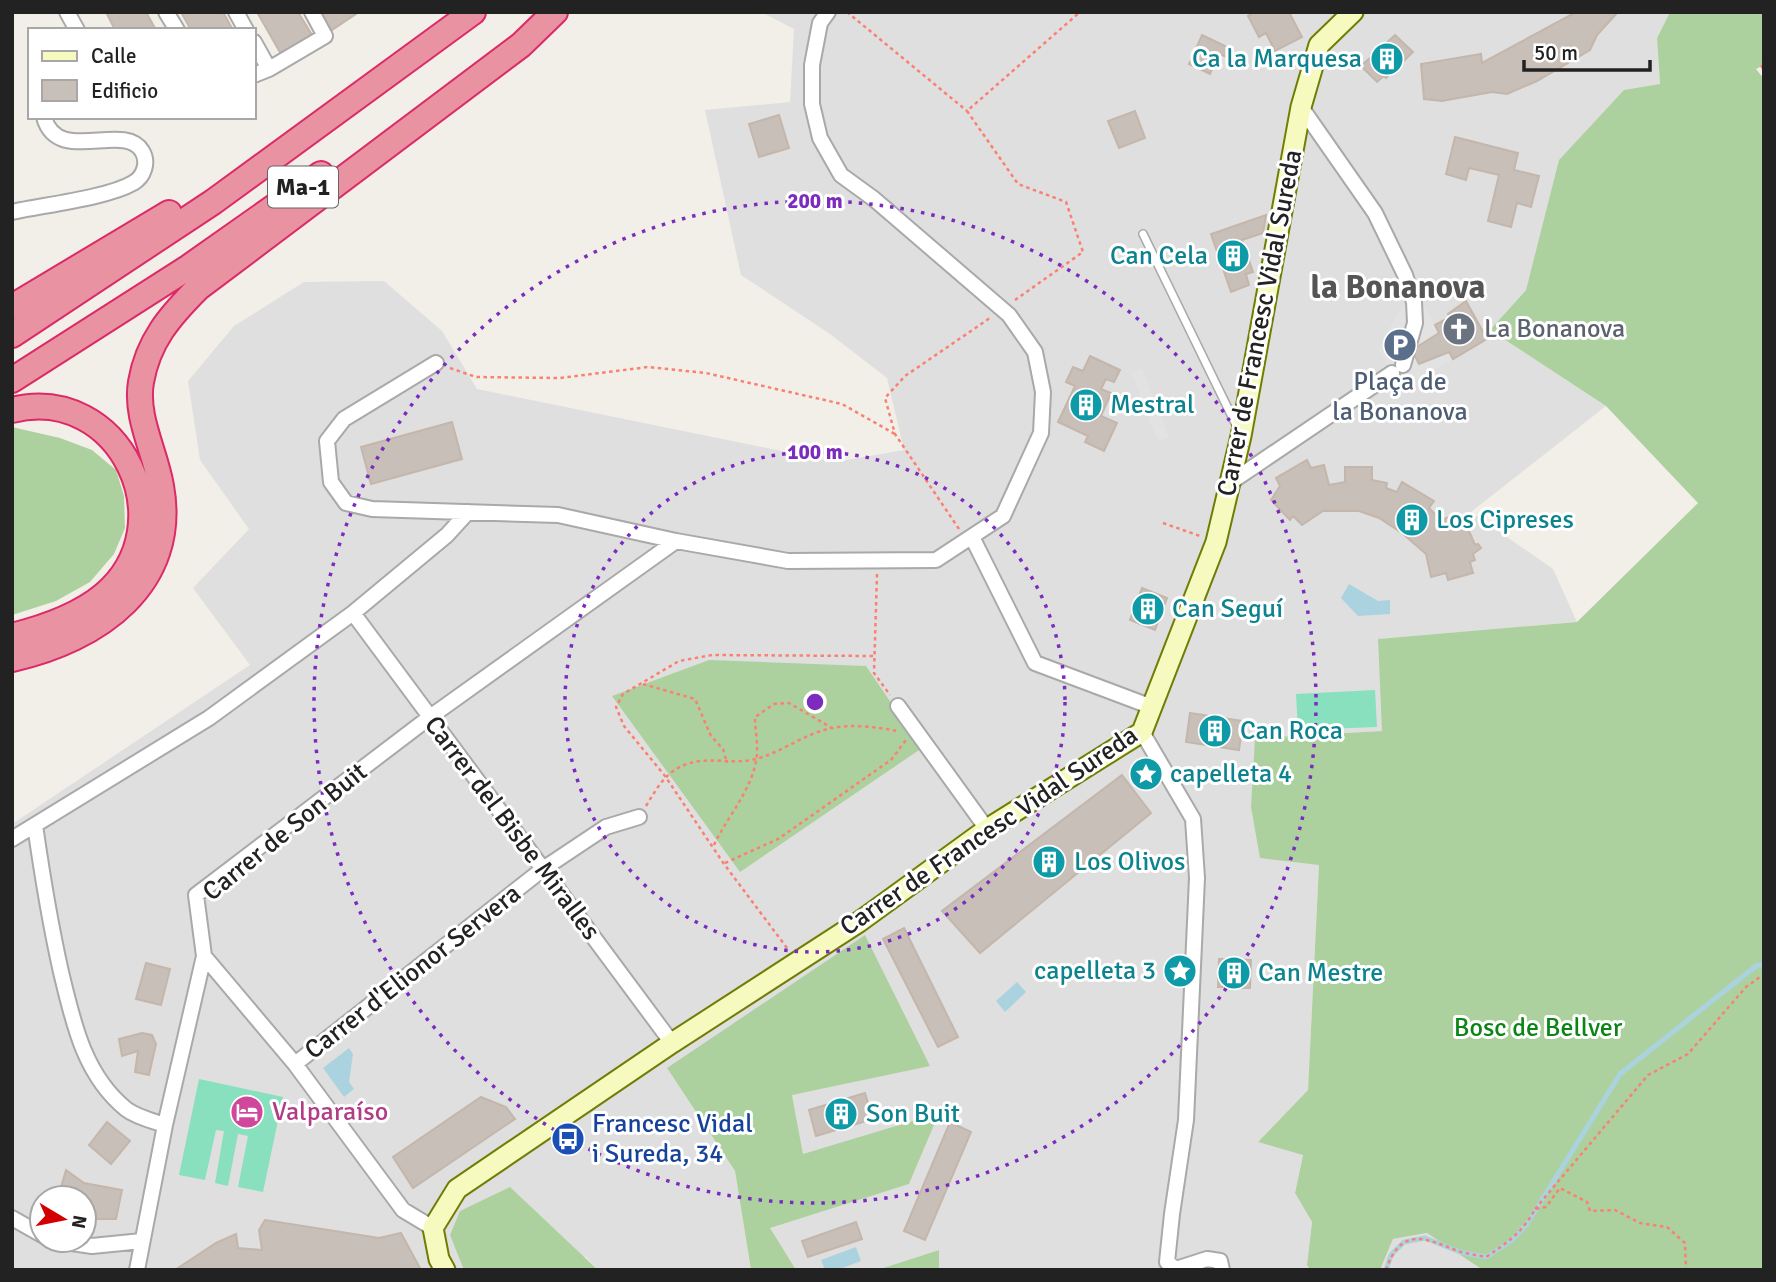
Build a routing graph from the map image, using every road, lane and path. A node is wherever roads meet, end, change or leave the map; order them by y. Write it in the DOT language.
graph roads {
  1 [pos="66,12"];
  2 [pos="166,12"];
  3 [pos="236,12"];
  4 [pos="312,12"];
  5 [pos="473,12"];
  6 [pos="542,12"];
  7 [pos="555,12"];
  8 [pos="828,12"];
  9 [pos="847,12"];
  10 [pos="1080,12"];
  11 [pos="1353,12"];
  12 [pos="76,28"];
  13 [pos="176,28"];
  14 [pos="245,28"];
  15 [pos="256,46"];
  16 [pos="1764,59"];
  17 [pos="269,69"];
  18 [pos="1764,71"];
  19 [pos="256,74"];
  20 [pos="1301,107"];
  21 [pos="967,111"];
  22 [pos="45,119"];
  23 [pos="286,149"];
  24 [pos="12,212"];
  25 [pos="1143,234"];
  26 [pos="12,307"];
  27 [pos="1002,309"];
  28 [pos="12,335"];
  29 [pos="436,363"];
  30 [pos="12,380"];
  31 [pos="12,410"];
  32 [pos="895,434"];
  33 [pos="1241,436"];
  34 [pos="1231,482"];
  35 [pos="468,512"];
  36 [pos="1163,523"];
  37 [pos="969,538"];
  38 [pos="676,541"];
  39 [pos="1216,542"];
  40 [pos="877,560"];
  41 [pos="353,613"];
  42 [pos="12,636"];
  43 [pos="874,656"];
  44 [pos="12,659"];
  45 [pos="642,683"];
  46 [pos="898,706"];
  47 [pos="1152,707"];
  48 [pos="430,718"];
  49 [pos="832,728"];
  50 [pos="1142,732"];
  51 [pos="915,736"];
  52 [pos="757,759"];
  53 [pos="727,763"];
  54 [pos="665,776"];
  55 [pos="639,817"];
  56 [pos="35,825"];
  57 [pos="987,829"];
  58 [pos="12,839"];
  59 [pos="713,846"];
  60 [pos="724,864"];
  61 [pos="543,869"];
  62 [pos="204,956"];
  63 [pos="798,962"];
  64 [pos="1764,974"];
  65 [pos="671,1043"];
  66 [pos="295,1064"];
  67 [pos="165,1125"];
  68 [pos="1535,1209"];
  69 [pos="12,1218"];
  70 [pos="28,1227"];
  71 [pos="433,1228"];
  72 [pos="142,1241"];
  73 [pos="98,1245"];
  74 [pos="137,1270"];
  75 [pos="445,1270"];
  76 [pos="1222,1270"];
  77 [pos="1386,1270"];
  78 [pos="1686,1270"];
  1 -- 12 [label="street"];
  2 -- 13 [label="street"];
  3 -- 14 [label="street"];
  4 -- 17 [label="street"];
  5 -- 23 [label="highway, Ma-1"];
  6 -- 30 [label="highway, Ma-1"];
  7 -- 44 [label="highway"];
  8 -- 27 [label="street"];
  9 -- 21 [label="path"];
  10 -- 21 [label="path"];
  11 -- 20 [label="street, Carrer de Francesc Vidal Sureda"];
  15 -- 17 [label="street"];
  16 -- 18 [label="path"];
  17 -- 19 [label="street"];
  20 -- 33 [label="street, Carrer de Francesc Vidal Sureda"];
  20 -- 34 [label="street"];
  21 -- 27 [label="path"];
  22 -- 24 [label="street"];
  23 -- 26 [label="highway"];
  23 -- 28 [label="highway, Ma-1"];
  25 -- 33 [label="lane"];
  27 -- 32 [label="path"];
  27 -- 37 [label="street"];
  29 -- 32 [label="path"];
  29 -- 35 [label="street"];
  31 -- 42 [label="highway"];
  32 -- 37 [label="path"];
  33 -- 34 [label="street, Carrer de Francesc Vidal Sureda"];
  34 -- 39 [label="street, Carrer de Francesc Vidal Sureda"];
  35 -- 38 [label="street"];
  35 -- 41 [label="street"];
  36 -- 39 [label="path"];
  37 -- 40 [label="street"];
  37 -- 47 [label="street"];
  38 -- 40 [label="street"];
  38 -- 48 [label="street, Carrer de Son Buit"];
  39 -- 47 [label="street, Carrer de Francesc Vidal Sureda"];
  40 -- 43 [label="path"];
  41 -- 48 [label="street, Carrer del Bisbe Miralles"];
  41 -- 56 [label="street"];
  43 -- 45 [label="path"];
  43 -- 46 [label="path"];
  45 -- 53 [label="path"];
  45 -- 54 [label="path"];
  46 -- 51 [label="street"];
  47 -- 50 [label="street, Carrer de Francesc Vidal Sureda"];
  48 -- 61 [label="street, Carrer del Bisbe Miralles"];
  48 -- 62 [label="street, Carrer de Son Buit"];
  49 -- 51 [label="path"];
  49 -- 52 [label="path"];
  49 -- 52 [label="path"];
  50 -- 57 [label="street, Carrer de Francesc Vidal Sureda"];
  50 -- 76 [label="street"];
  51 -- 57 [label="street"];
  51 -- 60 [label="path"];
  52 -- 53 [label="path"];
  52 -- 59 [label="path"];
  53 -- 54 [label="path"];
  54 -- 55 [label="path"];
  54 -- 59 [label="path"];
  55 -- 61 [label="street, Carrer d'Elionor Servera"];
  56 -- 58 [label="street"];
  56 -- 67 [label="street"];
  57 -- 63 [label="street, Carrer de Francesc Vidal Sureda"];
  59 -- 60 [label="path"];
  60 -- 63 [label="path"];
  61 -- 65 [label="street, Carrer del Bisbe Miralles"];
  61 -- 66 [label="street, Carrer d'Elionor Servera"];
  62 -- 66 [label="street"];
  62 -- 67 [label="street, Carrer de Son Buit"];
  63 -- 65 [label="street, Carrer de Francesc Vidal Sureda"];
  64 -- 68 [label="path"];
  65 -- 71 [label="street, Carrer de Francesc Vidal Sureda"];
  66 -- 71 [label="street"];
  67 -- 72 [label="street, Carrer de Son Buit"];
  68 -- 77 [label="path"];
  68 -- 78 [label="path"];
  69 -- 70 [label="street"];
  71 -- 75 [label="street"];
  72 -- 73 [label="street"];
  72 -- 74 [label="street, Carrer de Son Buit"];
}
